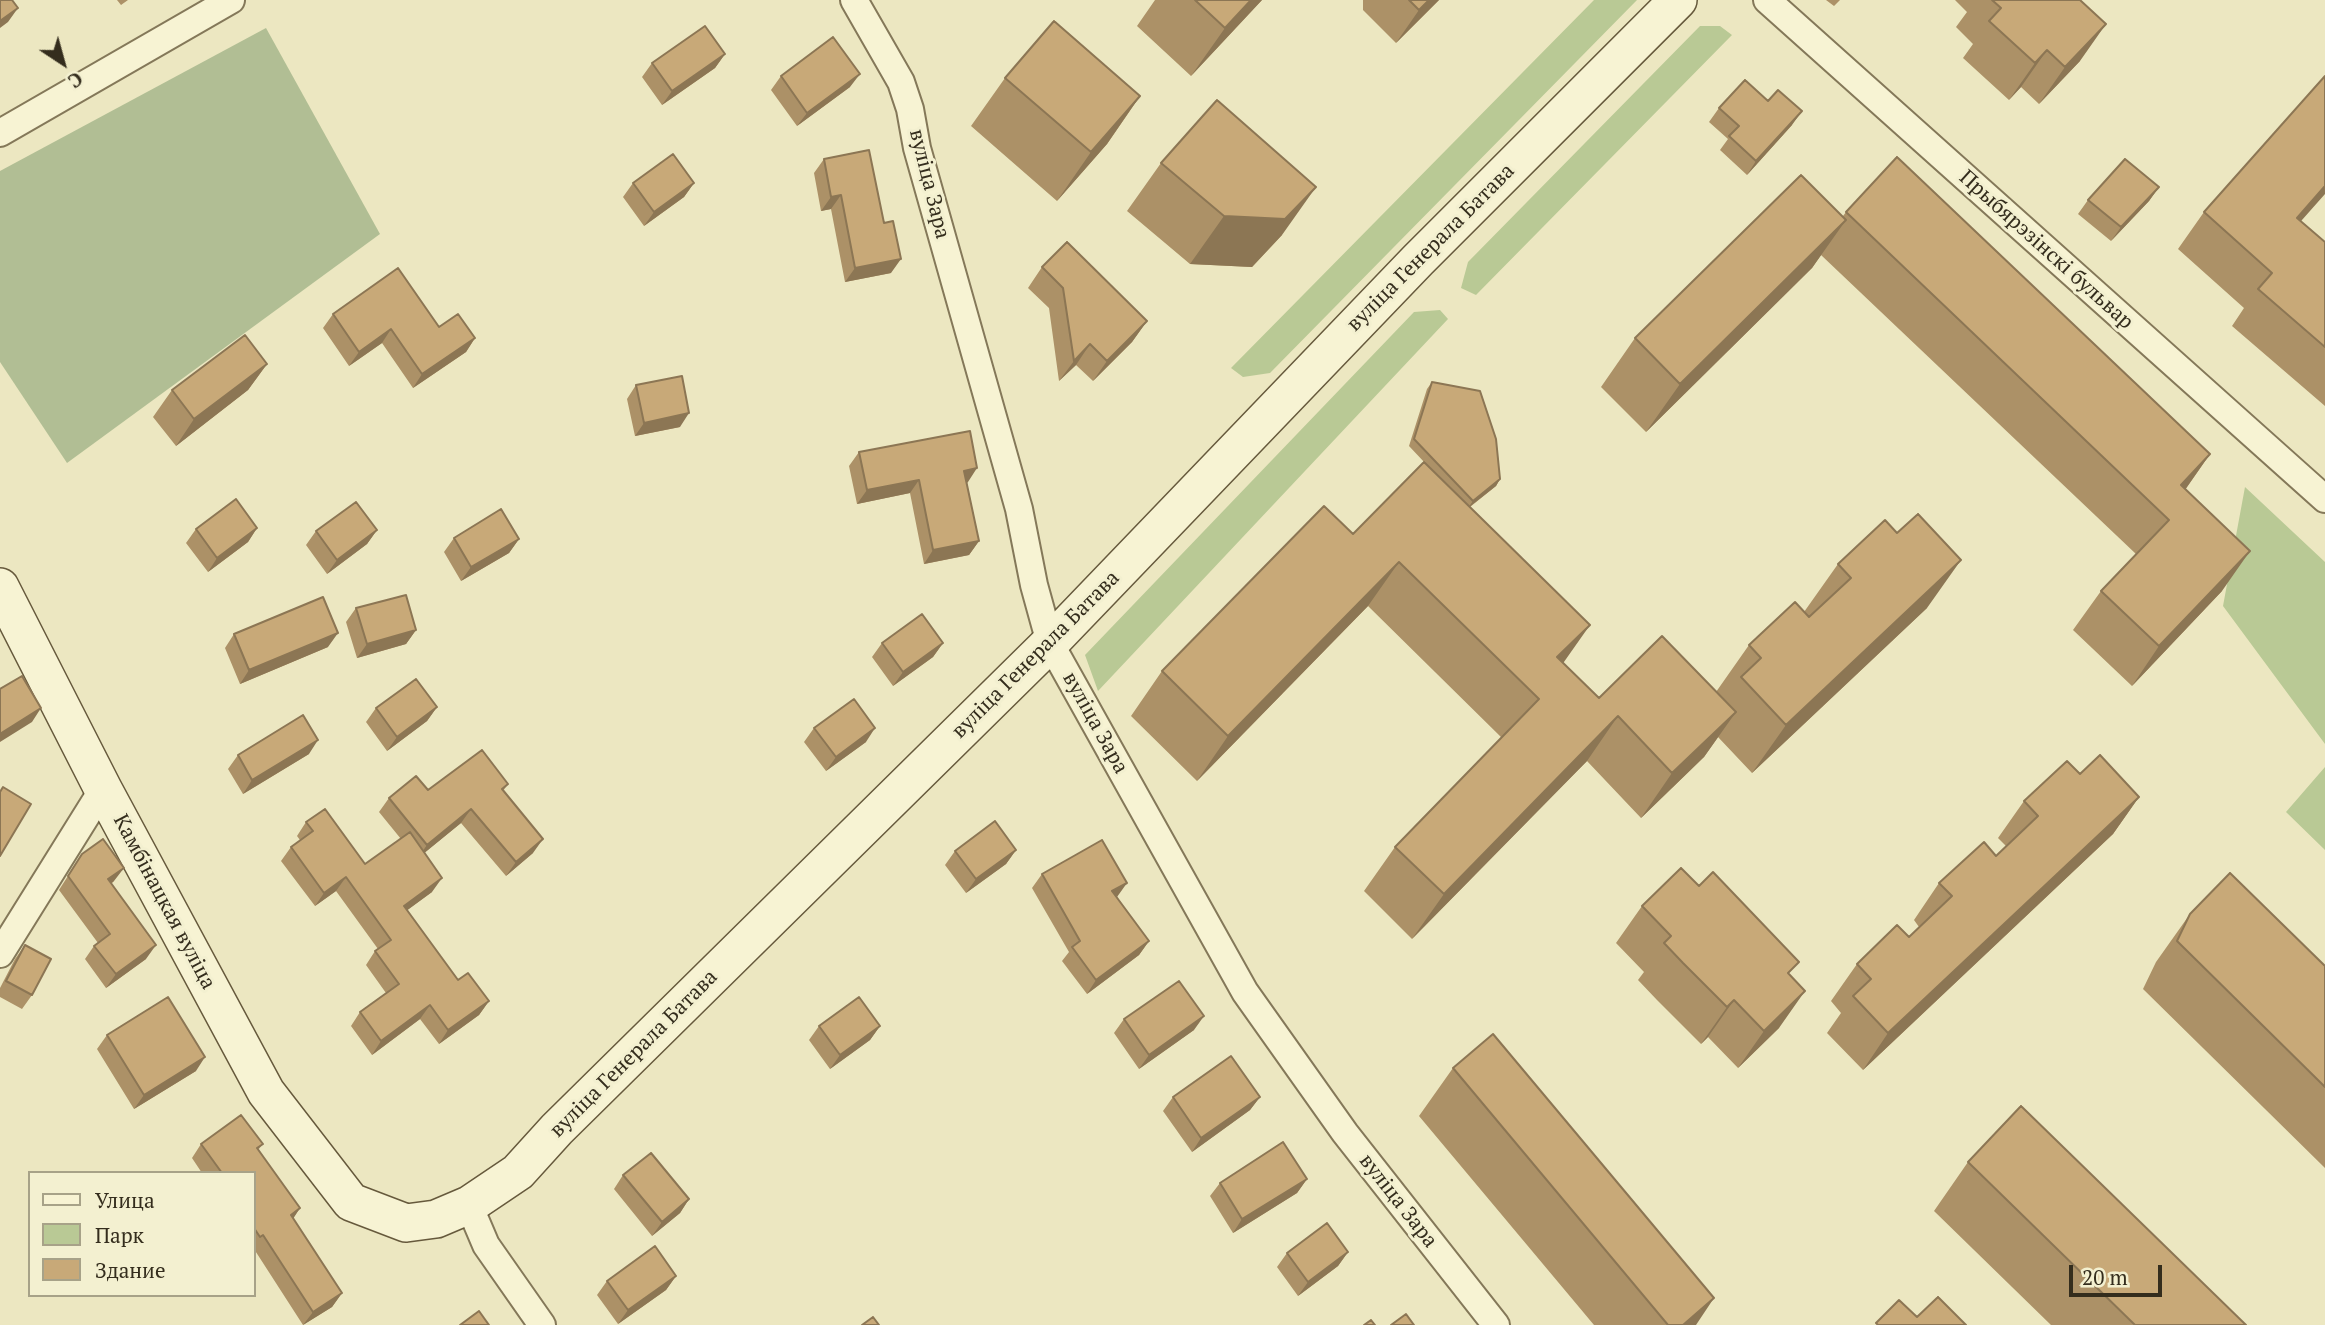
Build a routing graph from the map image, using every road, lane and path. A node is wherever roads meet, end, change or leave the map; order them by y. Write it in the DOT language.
graph roads {
  1 [pos="231,0"];
  2 [pos="854,0"];
  3 [pos="1678,0"];
  4 [pos="1767,0"];
  5 [pos="0,133"];
  6 [pos="2325,499"];
  7 [pos="0,587"];
  8 [pos="1050,643"];
  9 [pos="103,789"];
  10 [pos="0,954"];
  11 [pos="351,1202"];
  12 [pos="469,1205"];
  13 [pos="542,1325"];
  14 [pos="1496,1325"];
  1 -- 5 [label="street"];
  2 -- 8 [label="street, вуліца Зара"];
  3 -- 8 [label="street, вуліца Генерала Батава"];
  4 -- 6 [label="street, Прыбярэзінскі бульвар"];
  7 -- 9 [label="street, Камбінацкая вуліца"];
  8 -- 12 [label="street, вуліца Генерала Батава"];
  8 -- 14 [label="street, вуліца Зара"];
  9 -- 10 [label="street"];
  9 -- 11 [label="street, Камбінацкая вуліца"];
  11 -- 12 [label="street, вуліца Генерала Батава"];
  12 -- 13 [label="street"];
}
